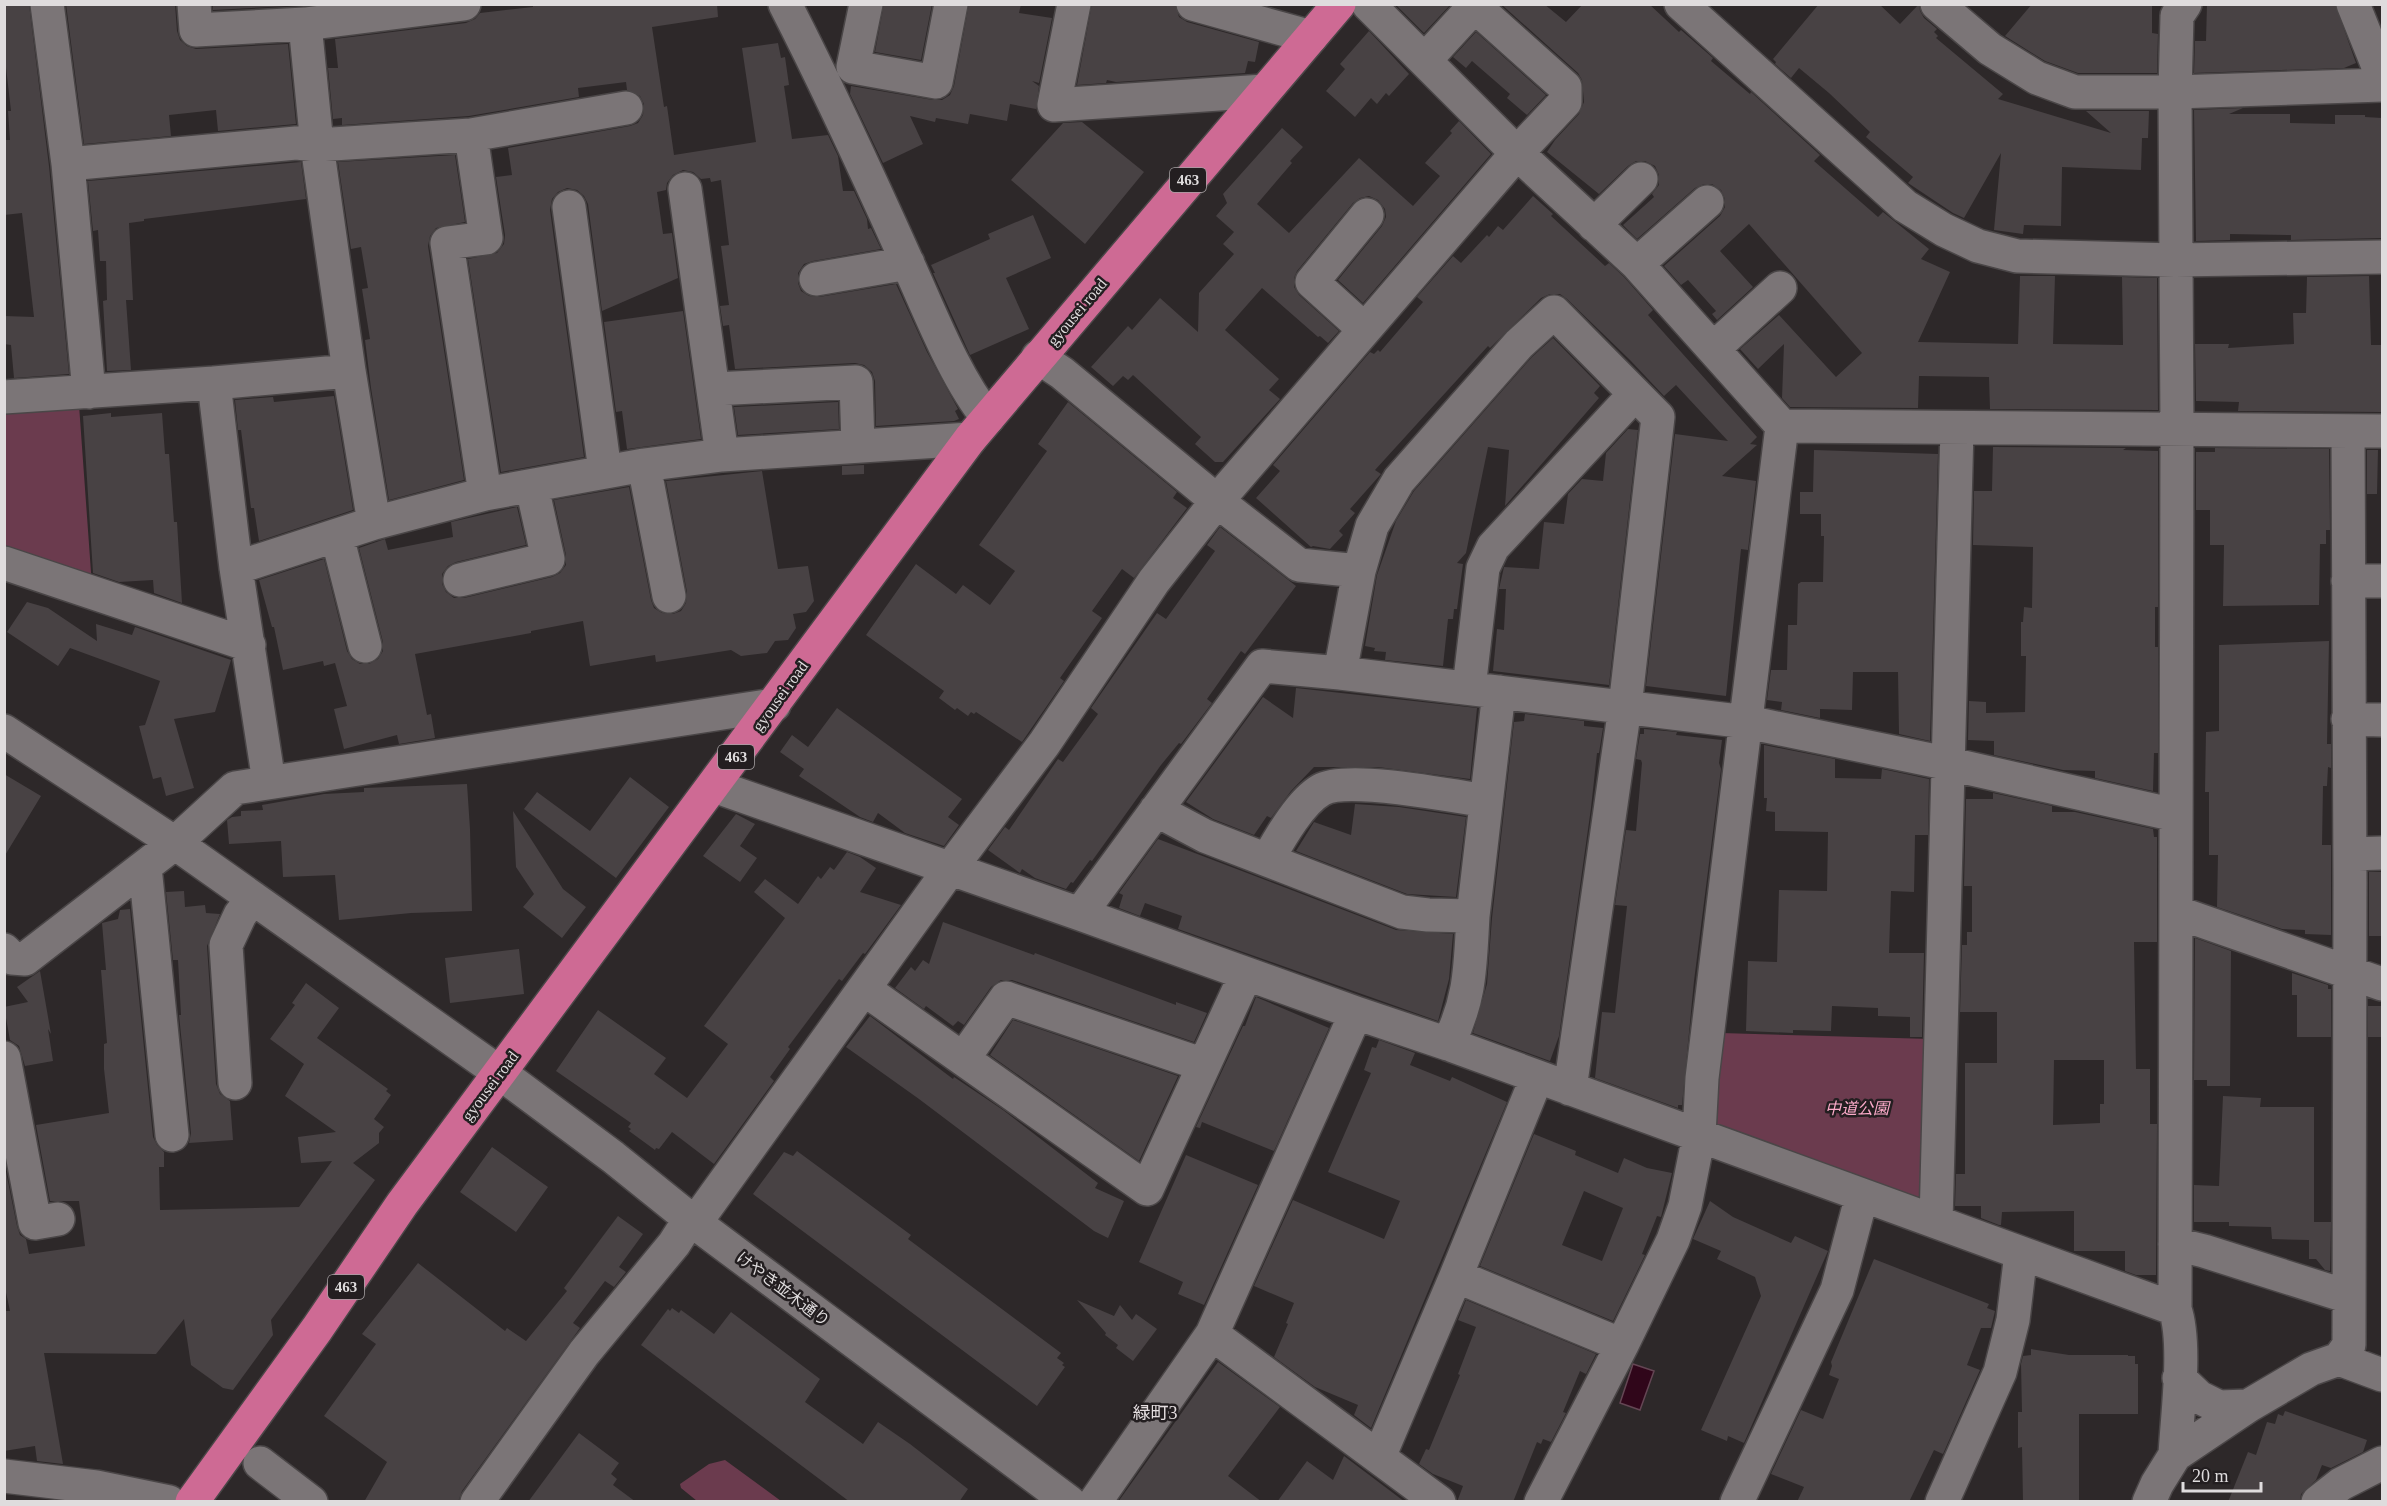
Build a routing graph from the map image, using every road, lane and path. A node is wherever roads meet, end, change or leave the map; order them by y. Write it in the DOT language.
graph roads {
  1 [pos="47,4"];
  2 [pos="194,4"];
  3 [pos="464,4"];
  4 [pos="785,4"];
  5 [pos="866,4"];
  6 [pos="951,4"];
  7 [pos="1074,4"];
  8 [pos="1193,4"];
  9 [pos="1339,4"];
  10 [pos="1368,4"];
  11 [pos="1681,4"];
  12 [pos="1937,4"];
  13 [pos="2185,4"];
  14 [pos="2353,4"];
  15 [pos="305,24"];
  16 [pos="1311,37"];
  17 [pos="1425,60"];
  18 [pos="853,67"];
  19 [pos="818,68"];
  20 [pos="2382,76"];
  21 [pos="2382,85"];
  22 [pos="1264,91"];
  23 [pos="2175,92"];
  24 [pos="626,108"];
  25 [pos="471,135"];
  26 [pos="317,146"];
  27 [pos="1517,153"];
  28 [pos="68,164"];
  29 [pos="1641,179"];
  30 [pos="685,189"];
  31 [pos="1707,202"];
  32 [pos="569,207"];
  33 [pos="1367,215"];
  34 [pos="1594,225"];
  35 [pos="2382,257"];
  36 [pos="2175,260"];
  37 [pos="908,263"];
  38 [pos="1637,264"];
  39 [pos="816,279"];
  40 [pos="1780,288"];
  41 [pos="1364,329"];
  42 [pos="1713,349"];
  43 [pos="1038,357"];
  44 [pos="349,371"];
  45 [pos="214,383"];
  46 [pos="714,389"];
  47 [pos="89,392"];
  48 [pos="1634,396"];
  49 [pos="4,398"];
  50 [pos="1782,426"];
  51 [pos="979,428"];
  52 [pos="1957,429"];
  53 [pos="2177,430"];
  54 [pos="2348,431"];
  55 [pos="2382,431"];
  56 [pos="858,445"];
  57 [pos="722,454"];
  58 [pos="644,465"];
  59 [pos="605,471"];
  60 [pos="532,487"];
  61 [pos="485,494"];
  62 [pos="1217,501"];
  63 [pos="374,524"];
  64 [pos="337,536"];
  65 [pos="4,563"];
  66 [pos="236,568"];
  67 [pos="1359,571"];
  68 [pos="460,580"];
  69 [pos="2348,581"];
  70 [pos="2382,581"];
  71 [pos="669,596"];
  72 [pos="249,645"];
  73 [pos="365,646"];
  74 [pos="1340,673"];
  75 [pos="1484,690"];
  76 [pos="774,705"];
  77 [pos="1625,707"];
  78 [pos="2348,719"];
  79 [pos="2382,720"];
  80 [pos="1747,722"];
  81 [pos="4,731"];
  82 [pos="1950,764"];
  83 [pos="269,782"];
  84 [pos="714,786"];
  85 [pos="1486,801"];
  86 [pos="1156,810"];
  87 [pos="2175,815"];
  88 [pos="175,843"];
  89 [pos="2350,854"];
  90 [pos="2382,854"];
  91 [pos="1268,860"];
  92 [pos="145,867"];
  93 [pos="950,869"];
  94 [pos="253,898"];
  95 [pos="2176,912"];
  96 [pos="1080,914"];
  97 [pos="1473,916"];
  98 [pos="10,963"];
  99 [pos="2349,973"];
  100 [pos="1246,974"];
  101 [pos="2382,984"];
  102 [pos="864,988"];
  103 [pos="1356,1013"];
  104 [pos="1448,1044"];
  105 [pos="4,1058"];
  106 [pos="963,1059"];
  107 [pos="1204,1065"];
  108 [pos="500,1073"];
  109 [pos="1537,1077"];
  110 [pos="235,1083"];
  111 [pos="1570,1089"];
  112 [pos="172,1135"];
  113 [pos="1699,1135"];
  114 [pos="1862,1195"];
  115 [pos="58,1219"];
  116 [pos="692,1221"];
  117 [pos="1936,1222"];
  118 [pos="2175,1245"];
  119 [pos="2021,1253"];
  120 [pos="1456,1276"];
  121 [pos="2349,1297"];
  122 [pos="2175,1309"];
  123 [pos="1208,1335"];
  124 [pos="1622,1345"];
  125 [pos="2339,1359"];
  126 [pos="2382,1375"];
  127 [pos="2179,1378"];
  128 [pos="2248,1406"];
  129 [pos="2175,1455"];
  130 [pos="1379,1457"];
  131 [pos="260,1463"];
  132 [pos="2382,1463"];
  133 [pos="4,1476"];
  134 [pos="169,1502"];
  135 [pos="192,1502"];
  136 [pos="311,1502"];
  137 [pos="477,1502"];
  138 [pos="1069,1502"];
  139 [pos="1095,1502"];
  140 [pos="1439,1502"];
  141 [pos="1541,1502"];
  142 [pos="1737,1502"];
  143 [pos="1942,1502"];
  144 [pos="2149,1502"];
  145 [pos="2318,1502"];
  1 -- 28 [label="street"];
  2 -- 15 [label="street"];
  3 -- 15 [label="street"];
  4 -- 19 [label="street"];
  5 -- 18 [label="street"];
  6 -- 18 [label="street"];
  7 -- 22 [label="street"];
  8 -- 16 [label="street"];
  9 -- 16 [label="highway, gyousei road / 463"];
  10 -- 17 [label="street"];
  11 -- 36 [label="street"];
  12 -- 23 [label="street"];
  13 -- 23 [label="street"];
  14 -- 20 [label="street"];
  15 -- 26 [label="street"];
  16 -- 22 [label="highway, gyousei road / 463"];
  17 -- 27 [label="street"];
  17 -- 27 [label="street"];
  18 -- 19 [label="street"];
  19 -- 37 [label="street"];
  21 -- 23 [label="street"];
  22 -- 43 [label="highway, gyousei road / 463"];
  23 -- 36 [label="street"];
  24 -- 25 [label="street"];
  25 -- 26 [label="street"];
  25 -- 61 [label="street"];
  26 -- 28 [label="street"];
  26 -- 44 [label="street"];
  27 -- 34 [label="street"];
  27 -- 41 [label="street"];
  28 -- 47 [label="street"];
  29 -- 34 [label="street"];
  30 -- 46 [label="street"];
  31 -- 38 [label="street"];
  32 -- 59 [label="street"];
  33 -- 41 [label="street"];
  34 -- 38 [label="street"];
  35 -- 36 [label="street"];
  36 -- 53 [label="street"];
  37 -- 39 [label="street"];
  37 -- 51 [label="street"];
  38 -- 42 [label="street"];
  40 -- 42 [label="street"];
  41 -- 62 [label="street"];
  42 -- 50 [label="street"];
  43 -- 51 [label="highway, gyousei road / 463"];
  43 -- 62 [label="street"];
  44 -- 45 [label="street"];
  44 -- 63 [label="street"];
  45 -- 47 [label="street"];
  45 -- 66 [label="street"];
  46 -- 56 [label="street"];
  46 -- 57 [label="street"];
  47 -- 49 [label="street"];
  48 -- 67 [label="street"];
  48 -- 75 [label="street"];
  48 -- 77 [label="street"];
  50 -- 52 [label="street"];
  50 -- 80 [label="street"];
  51 -- 56 [label="street"];
  51 -- 76 [label="highway, gyousei road / 463"];
  52 -- 53 [label="street"];
  52 -- 82 [label="street"];
  53 -- 54 [label="street"];
  53 -- 87 [label="street"];
  54 -- 55 [label="street"];
  54 -- 69 [label="street"];
  56 -- 57 [label="street"];
  57 -- 58 [label="street"];
  58 -- 59 [label="street"];
  58 -- 71 [label="street"];
  59 -- 60 [label="street"];
  60 -- 61 [label="street"];
  60 -- 68 [label="street"];
  61 -- 63 [label="street"];
  62 -- 67 [label="street"];
  62 -- 93 [label="street"];
  63 -- 64 [label="street"];
  64 -- 66 [label="street"];
  64 -- 73 [label="street"];
  65 -- 72 [label="street"];
  66 -- 72 [label="street"];
  67 -- 74 [label="street"];
  69 -- 70 [label="street"];
  69 -- 78 [label="street"];
  72 -- 83 [label="street"];
  74 -- 75 [label="street"];
  74 -- 86 [label="street"];
  75 -- 77 [label="street"];
  75 -- 85 [label="street"];
  76 -- 83 [label="street"];
  76 -- 84 [label="highway, gyousei road / 463"];
  77 -- 80 [label="street"];
  77 -- 111 [label="street"];
  78 -- 79 [label="street"];
  78 -- 89 [label="street"];
  80 -- 82 [label="street"];
  80 -- 113 [label="street"];
  81 -- 88 [label="street, けやき並木通り"];
  82 -- 87 [label="street"];
  82 -- 117 [label="street"];
  83 -- 88 [label="street"];
  84 -- 93 [label="street"];
  84 -- 108 [label="highway, gyousei road / 463"];
  85 -- 91 [label="street"];
  85 -- 97 [label="street"];
  86 -- 91 [label="street"];
  86 -- 96 [label="street"];
  87 -- 95 [label="street"];
  88 -- 92 [label="street"];
  88 -- 94 [label="street, けやき並木通り"];
  89 -- 90 [label="street"];
  89 -- 99 [label="street"];
  91 -- 97 [label="street"];
  92 -- 98 [label="street"];
  92 -- 112 [label="street"];
  93 -- 96 [label="street"];
  93 -- 102 [label="street"];
  94 -- 108 [label="street, けやき並木通り"];
  94 -- 110 [label="street"];
  95 -- 99 [label="street"];
  95 -- 118 [label="street"];
  96 -- 100 [label="street"];
  97 -- 104 [label="street"];
  99 -- 101 [label="street"];
  99 -- 121 [label="street"];
  100 -- 103 [label="street"];
  100 -- 107 [label="street"];
  102 -- 106 [label="street"];
  102 -- 116 [label="street"];
  103 -- 104 [label="street"];
  103 -- 123 [label="street"];
  104 -- 109 [label="street"];
  105 -- 115 [label="street"];
  106 -- 107 [label="street"];
  106 -- 107 [label="street"];
  108 -- 116 [label="street, けやき並木通り"];
  108 -- 135 [label="highway, gyousei road / 463"];
  109 -- 111 [label="street"];
  109 -- 120 [label="street"];
  111 -- 113 [label="street"];
  113 -- 114 [label="street"];
  113 -- 124 [label="street"];
  114 -- 117 [label="street"];
  114 -- 142 [label="street"];
  116 -- 137 [label="street"];
  116 -- 138 [label="street, けやき並木通り"];
  117 -- 119 [label="street"];
  118 -- 121 [label="street"];
  118 -- 122 [label="street"];
  119 -- 122 [label="street"];
  119 -- 143 [label="street"];
  120 -- 124 [label="street"];
  120 -- 130 [label="street"];
  121 -- 125 [label="street"];
  122 -- 127 [label="street"];
  123 -- 130 [label="street"];
  123 -- 139 [label="street"];
  124 -- 141 [label="street"];
  125 -- 126 [label="street"];
  125 -- 128 [label="street"];
  127 -- 128 [label="street"];
  127 -- 129 [label="street"];
  128 -- 129 [label="street"];
  129 -- 144 [label="street"];
  130 -- 140 [label="street"];
  131 -- 136 [label="street"];
  132 -- 145 [label="street"];
  133 -- 134 [label="street"];
}
